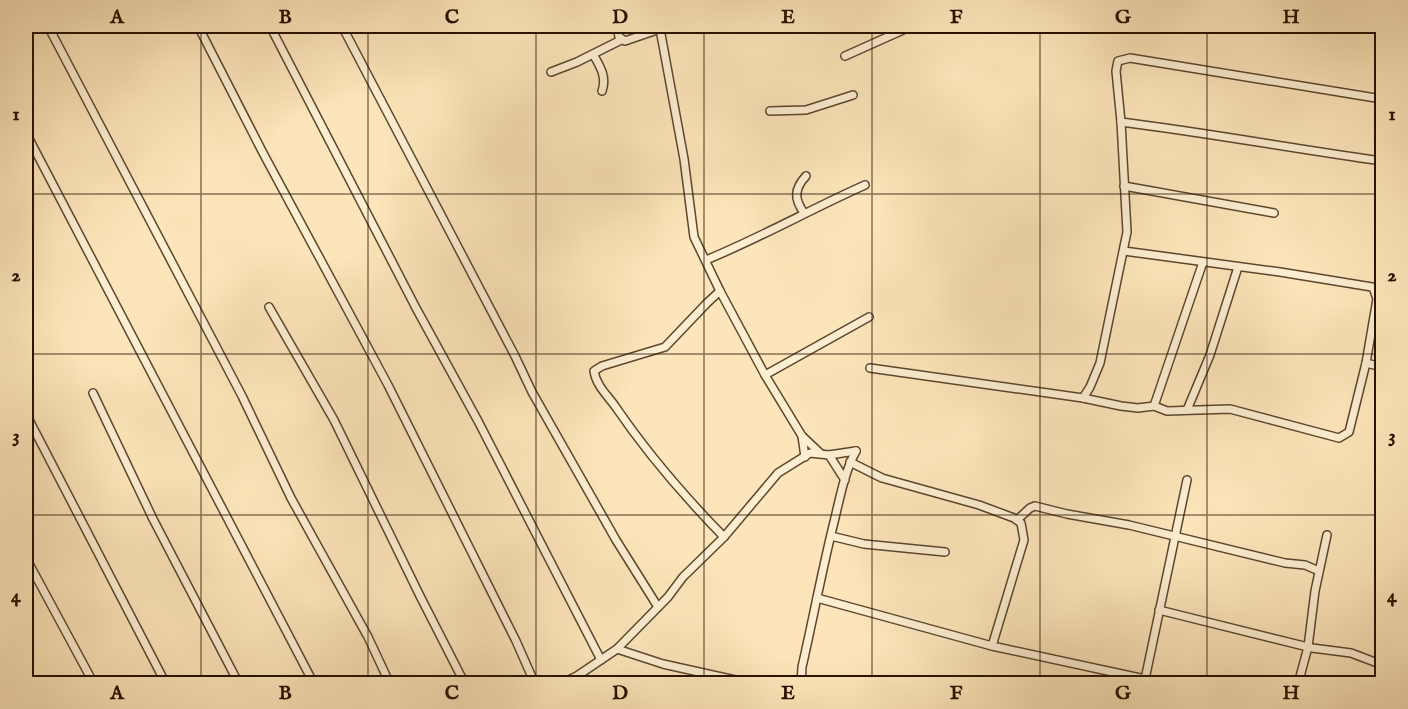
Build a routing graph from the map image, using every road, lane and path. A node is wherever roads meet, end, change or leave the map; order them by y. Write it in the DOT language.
graph roads {
  1 [pos="48,26"];
  2 [pos="198,26"];
  3 [pos="270,26"];
  4 [pos="342,26"];
  5 [pos="617,26"];
  6 [pos="669,26"];
  7 [pos="912,26"];
  8 [pos="660,29"];
  9 [pos="621,40"];
  10 [pos="593,54"];
  11 [pos="845,56"];
  12 [pos="551,72"];
  13 [pos="602,91"];
  14 [pos="853,95"];
  15 [pos="1383,99"];
  16 [pos="770,111"];
  17 [pos="1121,122"];
  18 [pos="26,133"];
  19 [pos="1383,161"];
  20 [pos="806,176"];
  21 [pos="865,185"];
  22 [pos="1124,186"];
  23 [pos="804,213"];
  24 [pos="1274,213"];
  25 [pos="1124,250"];
  26 [pos="706,260"];
  27 [pos="1203,262"];
  28 [pos="1238,267"];
  29 [pos="720,291"];
  30 [pos="269,307"];
  31 [pos="869,317"];
  32 [pos="1366,363"];
  33 [pos="1383,367"];
  34 [pos="870,368"];
  35 [pos="765,375"];
  36 [pos="93,393"];
  37 [pos="1083,398"];
  38 [pos="1154,406"];
  39 [pos="1187,410"];
  40 [pos="26,414"];
  41 [pos="802,435"];
  42 [pos="820,453"];
  43 [pos="829,455"];
  44 [pos="805,457"];
  45 [pos="850,462"];
  46 [pos="845,480"];
  47 [pos="1187,480"];
  48 [pos="1017,520"];
  49 [pos="1327,535"];
  50 [pos="831,536"];
  51 [pos="724,537"];
  52 [pos="1174,537"];
  53 [pos="945,552"];
  54 [pos="26,558"];
  55 [pos="1319,571"];
  56 [pos="817,598"];
  57 [pos="658,607"];
  58 [pos="1159,610"];
  59 [pos="992,646"];
  60 [pos="1308,646"];
  61 [pos="617,649"];
  62 [pos="601,660"];
  63 [pos="1380,664"];
  64 [pos="1145,681"];
  65 [pos="94,684"];
  66 [pos="166,684"];
  67 [pos="239,684"];
  68 [pos="314,684"];
  69 [pos="390,684"];
  70 [pos="465,684"];
  71 [pos="535,684"];
  72 [pos="560,684"];
  73 [pos="753,684"];
  74 [pos="801,684"];
  75 [pos="1168,684"];
  76 [pos="1298,684"];
  1 -- 69 [label="street"];
  2 -- 71 [label="street"];
  3 -- 62 [label="street"];
  4 -- 57 [label="street"];
  5 -- 9 [label="street"];
  6 -- 8 [label="street"];
  7 -- 11 [label="street"];
  8 -- 9 [label="street"];
  8 -- 26 [label="street"];
  9 -- 10 [label="street"];
  10 -- 12 [label="street"];
  10 -- 13 [label="street"];
  14 -- 16 [label="street"];
  15 -- 17 [label="street"];
  17 -- 19 [label="street"];
  17 -- 22 [label="street"];
  18 -- 68 [label="street"];
  20 -- 23 [label="street"];
  21 -- 23 [label="street"];
  22 -- 24 [label="street"];
  22 -- 25 [label="street"];
  23 -- 26 [label="street"];
  25 -- 27 [label="street"];
  25 -- 37 [label="street"];
  26 -- 29 [label="street"];
  27 -- 28 [label="street"];
  27 -- 38 [label="street"];
  28 -- 32 [label="street"];
  28 -- 39 [label="street"];
  29 -- 35 [label="street"];
  29 -- 51 [label="street"];
  30 -- 70 [label="street"];
  31 -- 35 [label="street"];
  32 -- 33 [label="street"];
  32 -- 39 [label="street"];
  34 -- 37 [label="street"];
  35 -- 41 [label="street"];
  36 -- 67 [label="street"];
  37 -- 38 [label="street"];
  38 -- 39 [label="street"];
  40 -- 66 [label="street"];
  41 -- 42 [label="street"];
  41 -- 44 [label="street"];
  42 -- 43 [label="street"];
  42 -- 44 [label="street"];
  43 -- 45 [label="street"];
  43 -- 46 [label="street"];
  44 -- 51 [label="street"];
  45 -- 46 [label="street"];
  45 -- 48 [label="street"];
  46 -- 50 [label="street"];
  47 -- 52 [label="street"];
  48 -- 52 [label="street"];
  48 -- 59 [label="street"];
  49 -- 55 [label="street"];
  50 -- 53 [label="street"];
  50 -- 56 [label="street"];
  51 -- 57 [label="street"];
  52 -- 55 [label="street"];
  52 -- 58 [label="street"];
  54 -- 65 [label="street"];
  55 -- 60 [label="street"];
  56 -- 59 [label="street"];
  56 -- 74 [label="street"];
  57 -- 61 [label="street"];
  58 -- 60 [label="street"];
  58 -- 64 [label="street"];
  59 -- 64 [label="street"];
  60 -- 63 [label="street"];
  60 -- 76 [label="street"];
  61 -- 62 [label="street"];
  61 -- 73 [label="street"];
  62 -- 72 [label="street"];
  64 -- 75 [label="street"];
}
